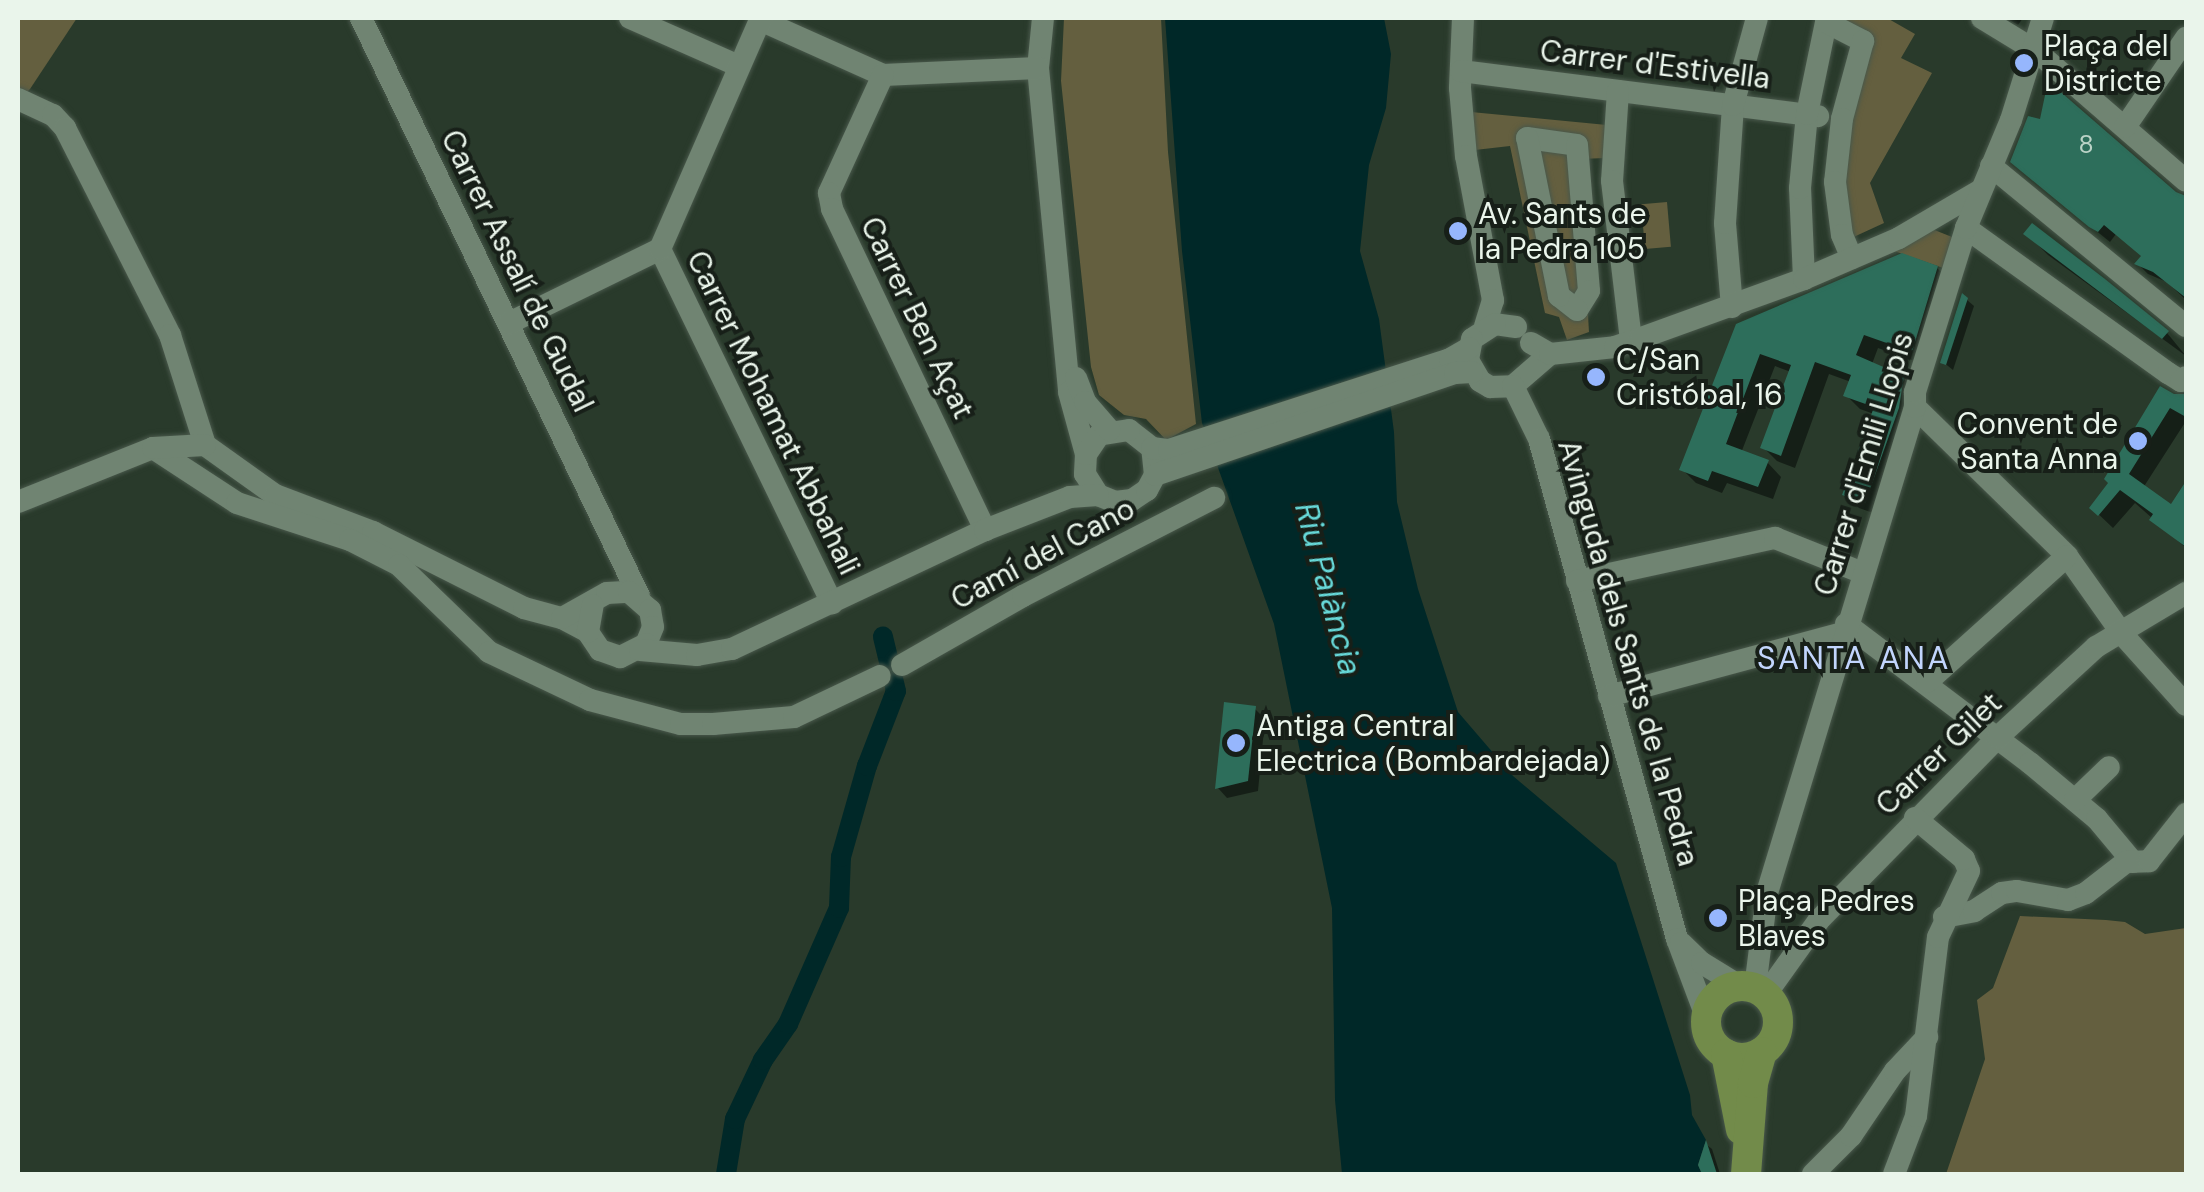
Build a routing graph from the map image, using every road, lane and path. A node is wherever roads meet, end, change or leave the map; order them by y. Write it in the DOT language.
graph roads {
  1 [pos="362,18"];
  2 [pos="630,18"];
  3 [pos="761,18"];
  4 [pos="1043,18"];
  5 [pos="1463,18"];
  6 [pos="1757,18"];
  7 [pos="1982,18"];
  8 [pos="2176,18"];
  9 [pos="2044,20"];
  10 [pos="2186,24"];
  11 [pos="2186,38"];
  12 [pos="2036,51"];
  13 [pos="739,66"];
  14 [pos="1038,68"];
  15 [pos="1461,70"];
  16 [pos="883,75"];
  17 [pos="1618,90"];
  18 [pos="18,99"];
  19 [pos="1733,105"];
  20 [pos="1806,114"];
  21 [pos="1842,119"];
  22 [pos="2124,127"];
  23 [pos="1991,166"];
  24 [pos="2186,181"];
  25 [pos="1979,191"];
  26 [pos="1966,228"];
  27 [pos="660,249"];
  28 [pos="1852,258"];
  29 [pos="1804,279"];
  30 [pos="1493,300"];
  31 [pos="1732,307"];
  32 [pos="1577,310"];
  33 [pos="509,323"];
  34 [pos="2186,326"];
  35 [pos="1485,327"];
  36 [pos="1532,341"];
  37 [pos="1632,341"];
  38 [pos="1469,348"];
  39 [pos="1580,352"];
  40 [pos="1069,360"];
  41 [pos="1472,372"];
  42 [pos="2186,377"];
  43 [pos="1520,380"];
  44 [pos="1914,407"];
  45 [pos="1110,430"];
  46 [pos="205,445"];
  47 [pos="153,448"];
  48 [pos="1152,448"];
  49 [pos="1085,464"];
  50 [pos="1155,475"];
  51 [pos="1098,495"];
  52 [pos="1070,497"];
  53 [pos="1214,498"];
  54 [pos="18,502"];
  55 [pos="986,530"];
  56 [pos="616,551"];
  57 [pos="2066,556"];
  58 [pos="1863,573"];
  59 [pos="1578,581"];
  60 [pos="2186,592"];
  61 [pos="638,596"];
  62 [pos="600,599"];
  63 [pos="832,603"];
  64 [pos="562,618"];
  65 [pos="653,628"];
  66 [pos="1845,628"];
  67 [pos="588,632"];
  68 [pos="2124,635"];
  69 [pos="640,650"];
  70 [pos="678,652"];
  71 [pos="902,666"];
  72 [pos="880,676"];
  73 [pos="1927,682"];
  74 [pos="1609,696"];
  75 [pos="2186,705"];
  76 [pos="1998,736"];
  77 [pos="2109,767"];
  78 [pos="2075,800"];
  79 [pos="2186,814"];
  80 [pos="1915,818"];
  81 [pos="2133,862"];
  82 [pos="1944,916"];
  83 [pos="1677,939"];
  84 [pos="1753,989"];
  85 [pos="1706,1016"];
  86 [pos="1927,1037"];
  87 [pos="1762,1052"];
  88 [pos="1726,1054"];
  89 [pos="1746,1162"];
  90 [pos="1812,1174"];
  91 [pos="1894,1174"];
  1 -- 33 [label="street, Carrer Assalí de Gudal"];
  2 -- 13 [label="street"];
  3 -- 13 [label="street"];
  3 -- 16 [label="street"];
  4 -- 14 [label="street"];
  5 -- 15 [label="street"];
  6 -- 19 [label="street"];
  7 -- 12 [label="street"];
  8 -- 10 [label="street"];
  9 -- 12 [label="street, Carrer d'Emili Llopis"];
  11 -- 22 [label="street"];
  12 -- 22 [label="street"];
  12 -- 23 [label="street, Carrer d'Emili Llopis"];
  13 -- 27 [label="street"];
  14 -- 16 [label="street"];
  14 -- 40 [label="street"];
  15 -- 17 [label="street, Carrer d'Estivella"];
  15 -- 30 [label="street"];
  16 -- 55 [label="street, Carrer Ben Açat"];
  17 -- 19 [label="street, Carrer d'Estivella"];
  17 -- 37 [label="street"];
  18 -- 46 [label="street"];
  19 -- 20 [label="street, Carrer d'Estivella"];
  19 -- 31 [label="street"];
  20 -- 21 [label="street, Carrer d'Estivella"];
  20 -- 21 [label="street"];
  20 -- 29 [label="street"];
  21 -- 28 [label="street"];
  22 -- 24 [label="street"];
  23 -- 25 [label="street, Carrer d'Emili Llopis"];
  23 -- 34 [label="street"];
  25 -- 26 [label="street, Carrer d'Emili Llopis"];
  25 -- 28 [label="street"];
  26 -- 42 [label="street"];
  26 -- 44 [label="street, Carrer d'Emili Llopis"];
  27 -- 33 [label="street"];
  27 -- 63 [label="street, Carrer Mohamat Abbahali"];
  28 -- 29 [label="street"];
  29 -- 31 [label="street"];
  30 -- 35 [label="street"];
  30 -- 36 [label="street"];
  31 -- 37 [label="street"];
  32 -- 32 [label="street"];
  32 -- 39 [label="street"];
  33 -- 56 [label="street, Carrer Assalí de Gudal"];
  35 -- 36 [label="street"];
  35 -- 38 [label="street"];
  36 -- 39 [label="street"];
  36 -- 43 [label="street"];
  37 -- 39 [label="street"];
  38 -- 41 [label="street"];
  38 -- 48 [label="street"];
  40 -- 45 [label="street"];
  40 -- 49 [label="street"];
  41 -- 43 [label="street"];
  41 -- 50 [label="street"];
  43 -- 59 [label="street, Avinguda dels Sants de la Pedra"];
  44 -- 57 [label="street"];
  44 -- 58 [label="street, Carrer d'Emili Llopis"];
  45 -- 48 [label="street"];
  45 -- 49 [label="street"];
  46 -- 47 [label="street"];
  46 -- 64 [label="street"];
  47 -- 54 [label="street"];
  47 -- 72 [label="street"];
  48 -- 50 [label="street"];
  49 -- 51 [label="street"];
  49 -- 52 [label="street"];
  50 -- 51 [label="street"];
  51 -- 52 [label="street"];
  52 -- 55 [label="street"];
  53 -- 71 [label="street, Camí del Cano"];
  55 -- 63 [label="street"];
  56 -- 61 [label="street, Carrer Assalí de Gudal"];
  56 -- 62 [label="street"];
  57 -- 68 [label="street"];
  57 -- 73 [label="street"];
  58 -- 59 [label="street"];
  58 -- 66 [label="street, Carrer d'Emili Llopis"];
  59 -- 74 [label="street, Avinguda dels Sants de la Pedra"];
  60 -- 68 [label="street, Carrer Gilet"];
  61 -- 62 [label="street"];
  61 -- 65 [label="street"];
  62 -- 64 [label="street"];
  62 -- 67 [label="street"];
  63 -- 70 [label="street"];
  64 -- 67 [label="street"];
  65 -- 69 [label="street"];
  65 -- 70 [label="street"];
  66 -- 73 [label="street"];
  66 -- 74 [label="street"];
  66 -- 84 [label="street, Carrer d'Emili Llopis"];
  67 -- 69 [label="street"];
  68 -- 75 [label="street"];
  68 -- 76 [label="street, Carrer Gilet"];
  69 -- 70 [label="street"];
  73 -- 76 [label="street"];
  74 -- 83 [label="street, Avinguda dels Sants de la Pedra"];
  76 -- 78 [label="street"];
  76 -- 80 [label="street, Carrer Gilet"];
  77 -- 78 [label="street"];
  78 -- 81 [label="street"];
  79 -- 81 [label="street"];
  80 -- 82 [label="street"];
  80 -- 84 [label="street, Carrer Gilet"];
  81 -- 82 [label="street"];
  82 -- 86 [label="street"];
  83 -- 84 [label="street"];
  83 -- 85 [label="street, Avinguda dels Sants de la Pedra"];
  84 -- 85 [label="main road"];
  84 -- 87 [label="main road"];
  85 -- 88 [label="main road"];
  86 -- 90 [label="street"];
  86 -- 91 [label="street"];
  87 -- 88 [label="main road"];
  87 -- 89 [label="main road"];
  88 -- 89 [label="main road"];
}
